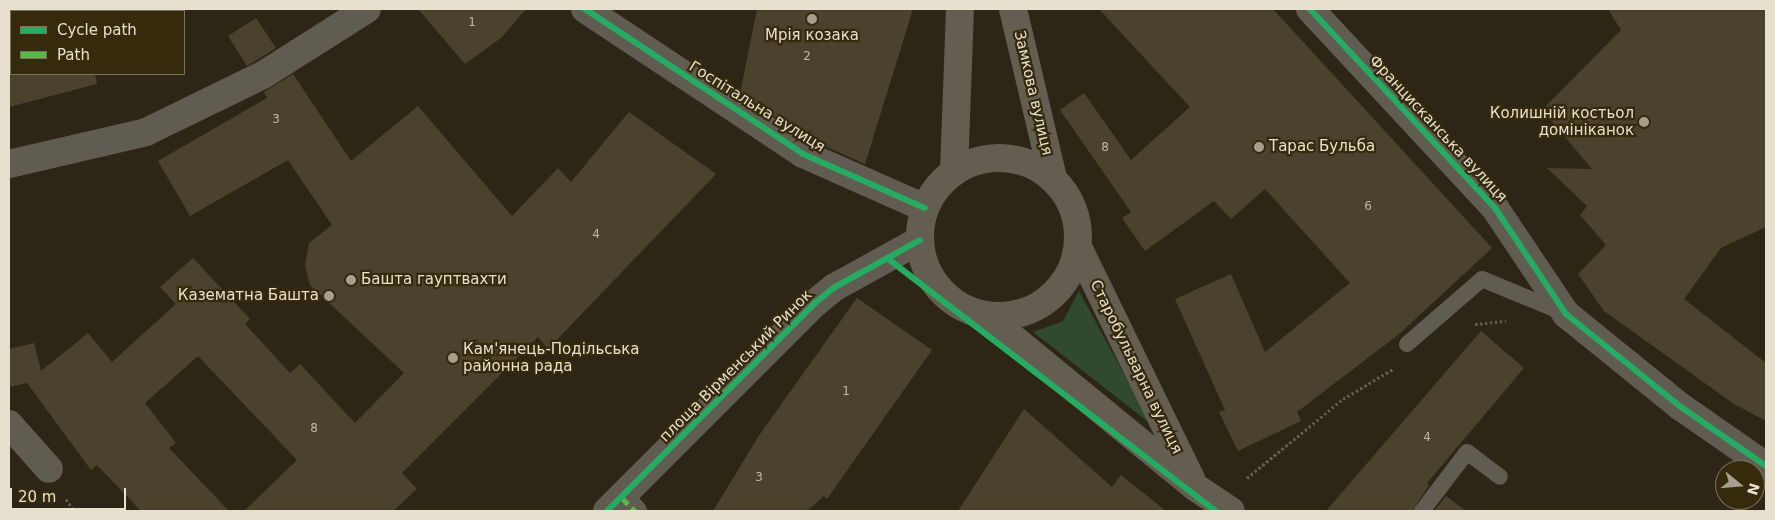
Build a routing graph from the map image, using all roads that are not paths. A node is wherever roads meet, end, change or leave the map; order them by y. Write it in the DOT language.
graph roads {
  1 [pos="367,9"];
  2 [pos="585,9"];
  3 [pos="960,9"];
  4 [pos="1013,9"];
  5 [pos="1310,9"];
  6 [pos="9,164"];
  7 [pos="954,172"];
  8 [pos="1052,178"];
  9 [pos="925,208"];
  10 [pos="920,240"];
  11 [pos="1078,247"];
  12 [pos="1566,314"];
  13 [pos="986,316"];
  14 [pos="1407,344"];
  15 [pos="9,424"];
  16 [pos="1766,466"];
  17 [pos="49,469"];
  18 [pos="1500,477"];
  19 [pos="1195,487"];
  20 [pos="621,507"];
  21 [pos="1231,511"];
  22 [pos="1422,511"];
  1 -- 6 [label="street"];
  2 -- 9 [label="street, Госпітальна вулиця"];
  3 -- 7 [label="main road"];
  4 -- 8 [label="main road, Замкова вулиця"];
  5 -- 12 [label="street, Францисканська вулиця"];
  7 -- 8 [label="main road"];
  7 -- 9 [label="main road"];
  8 -- 11 [label="main road"];
  9 -- 10 [label="main road"];
  10 -- 13 [label="main road"];
  10 -- 20 [label="street, площа Вірменський Ринок"];
  11 -- 13 [label="main road"];
  11 -- 19 [label="main road, Старобульварна вулиця"];
  12 -- 14 [label="lane"];
  12 -- 16 [label="street, Францисканська вулиця"];
  13 -- 19 [label="main road, Старобульварна вулиця"];
  15 -- 17 [label="street"];
  18 -- 22 [label="lane"];
  19 -- 21 [label="main road, Старобульварна вулиця"];
}
